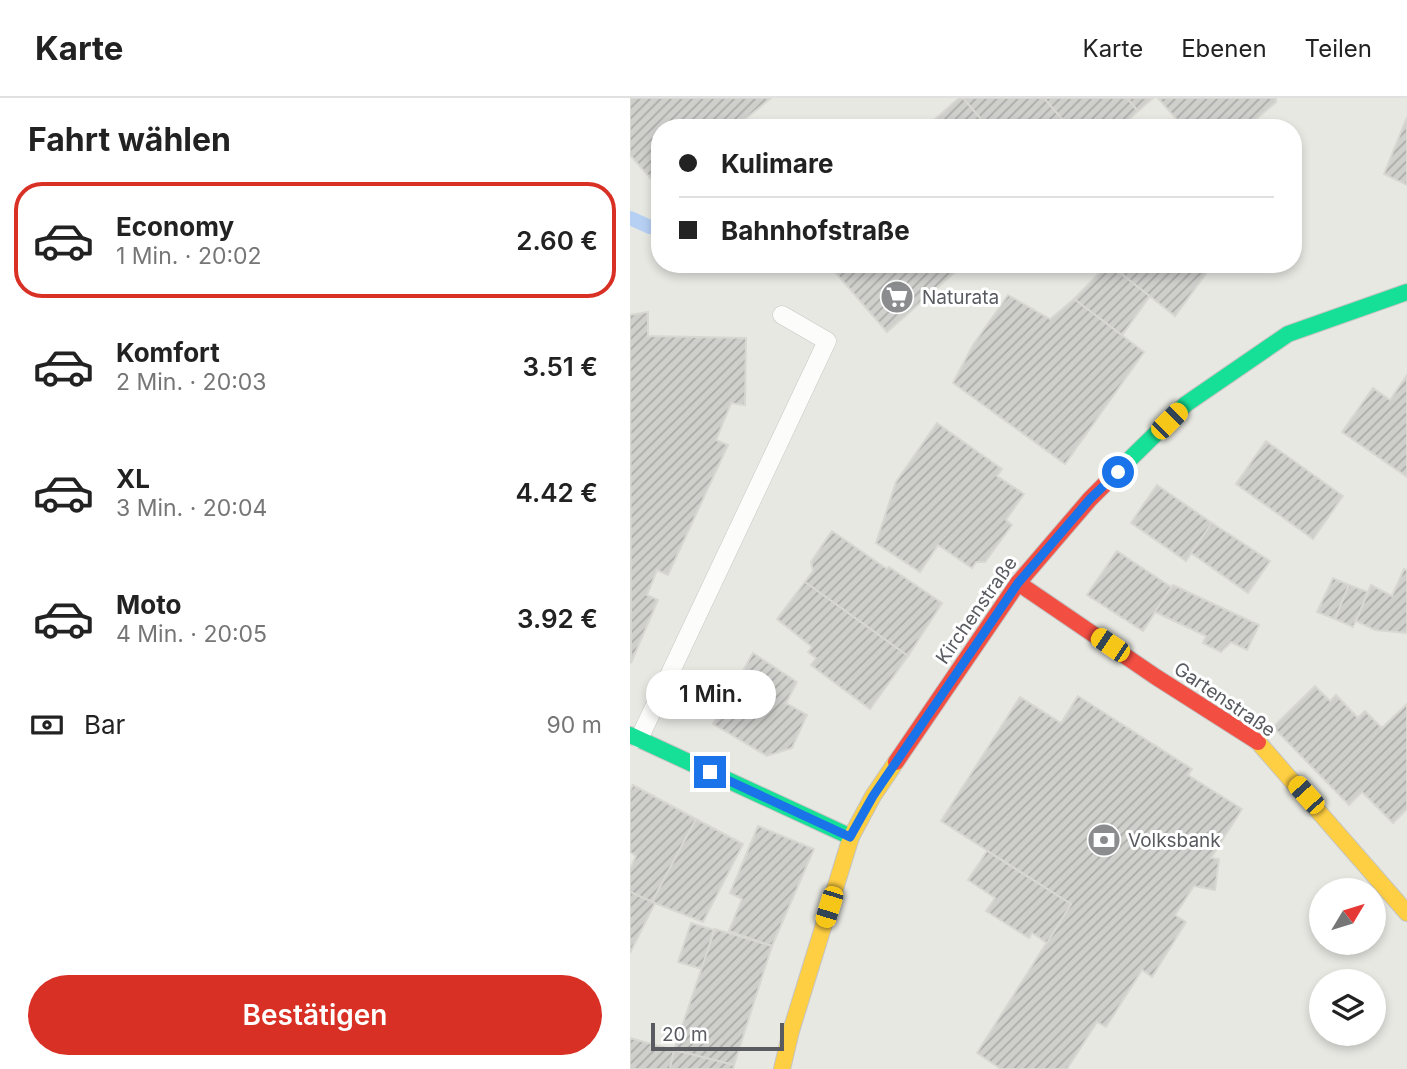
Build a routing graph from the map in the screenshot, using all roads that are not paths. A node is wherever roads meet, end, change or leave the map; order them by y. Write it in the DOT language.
graph roads {
  1 [pos="1407,292"];
  2 [pos="782,315"];
  3 [pos="1018,583"];
  4 [pos="634,737"];
  5 [pos="850,837"];
  6 [pos="1407,913"];
  7 [pos="782,1069"];
  1 -- 3 [label="street, Kirchenstraße"];
  2 -- 4 [label="lane"];
  3 -- 5 [label="street, Kirchenstraße"];
  3 -- 6 [label="street, Gartenstraße"];
  4 -- 5 [label="street"];
  5 -- 7 [label="street, Kirchenstraße"];
}
